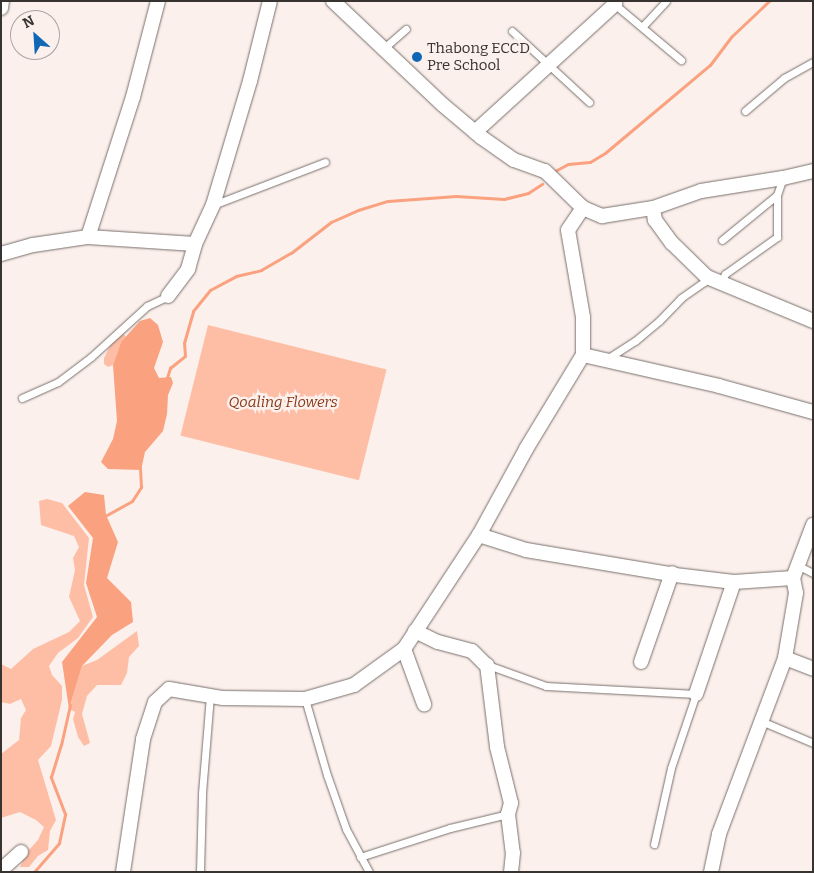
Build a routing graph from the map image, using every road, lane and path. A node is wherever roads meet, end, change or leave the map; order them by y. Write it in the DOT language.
graph roads {
  1 [pos="2,1"];
  2 [pos="158,1"];
  3 [pos="270,1"];
  4 [pos="333,1"];
  5 [pos="666,1"];
  6 [pos="613,3"];
  7 [pos="1,8"];
  8 [pos="642,27"];
  9 [pos="406,29"];
  10 [pos="512,31"];
  11 [pos="384,48"];
  12 [pos="680,60"];
  13 [pos="813,62"];
  14 [pos="547,66"];
  15 [pos="589,102"];
  16 [pos="745,111"];
  17 [pos="475,132"];
  18 [pos="325,162"];
  19 [pos="813,171"];
  20 [pos="783,178"];
  21 [pos="776,195"];
  22 [pos="212,205"];
  23 [pos="583,208"];
  24 [pos="653,208"];
  25 [pos="88,238"];
  26 [pos="722,240"];
  27 [pos="195,244"];
  28 [pos="1,254"];
  29 [pos="707,277"];
  30 [pos="722,282"];
  31 [pos="168,296"];
  32 [pos="813,322"];
  33 [pos="583,355"];
  34 [pos="612,361"];
  35 [pos="22,398"];
  36 [pos="813,412"];
  37 [pos="813,525"];
  38 [pos="479,535"];
  39 [pos="795,572"];
  40 [pos="672,573"];
  41 [pos="813,573"];
  42 [pos="734,582"];
  43 [pos="415,631"];
  44 [pos="404,649"];
  45 [pos="785,658"];
  46 [pos="641,662"];
  47 [pos="486,665"];
  48 [pos="813,669"];
  49 [pos="696,694"];
  50 [pos="210,696"];
  51 [pos="305,699"];
  52 [pos="424,704"];
  53 [pos="762,721"];
  54 [pos="813,743"];
  55 [pos="508,814"];
  56 [pos="654,844"];
  57 [pos="22,852"];
  58 [pos="360,857"];
  59 [pos="1,870"];
  60 [pos="123,872"];
  61 [pos="200,872"];
  62 [pos="369,872"];
  63 [pos="511,872"];
  64 [pos="711,872"];
  1 -- 7 [label="street"];
  2 -- 25 [label="street"];
  3 -- 22 [label="street"];
  4 -- 11 [label="street"];
  5 -- 8 [label="lane"];
  6 -- 8 [label="lane"];
  6 -- 14 [label="street"];
  8 -- 12 [label="lane"];
  9 -- 11 [label="lane"];
  10 -- 14 [label="lane"];
  11 -- 17 [label="street"];
  13 -- 16 [label="lane"];
  14 -- 15 [label="lane"];
  14 -- 17 [label="street"];
  17 -- 23 [label="street"];
  18 -- 22 [label="lane"];
  19 -- 20 [label="street"];
  20 -- 21 [label="lane"];
  20 -- 24 [label="street"];
  21 -- 26 [label="lane"];
  21 -- 30 [label="lane"];
  22 -- 27 [label="street"];
  23 -- 24 [label="street"];
  23 -- 33 [label="street"];
  24 -- 29 [label="street"];
  25 -- 27 [label="street"];
  25 -- 28 [label="street"];
  27 -- 31 [label="street"];
  29 -- 30 [label="street"];
  29 -- 34 [label="lane"];
  30 -- 32 [label="street"];
  31 -- 35 [label="lane"];
  33 -- 34 [label="street"];
  33 -- 38 [label="street"];
  34 -- 36 [label="street"];
  37 -- 39 [label="street"];
  38 -- 40 [label="street"];
  38 -- 43 [label="street"];
  39 -- 41 [label="lane"];
  39 -- 42 [label="street"];
  39 -- 45 [label="street"];
  40 -- 42 [label="street"];
  40 -- 46 [label="street"];
  42 -- 49 [label="street"];
  43 -- 44 [label="street"];
  43 -- 47 [label="street"];
  44 -- 51 [label="street"];
  44 -- 52 [label="street"];
  45 -- 48 [label="street"];
  45 -- 53 [label="street"];
  47 -- 49 [label="lane"];
  47 -- 55 [label="street"];
  49 -- 56 [label="lane"];
  50 -- 51 [label="street"];
  50 -- 60 [label="street"];
  50 -- 61 [label="lane"];
  51 -- 58 [label="lane"];
  53 -- 54 [label="lane"];
  53 -- 64 [label="street"];
  55 -- 58 [label="lane"];
  55 -- 63 [label="street"];
  57 -- 59 [label="street"];
  58 -- 62 [label="lane"];
}
